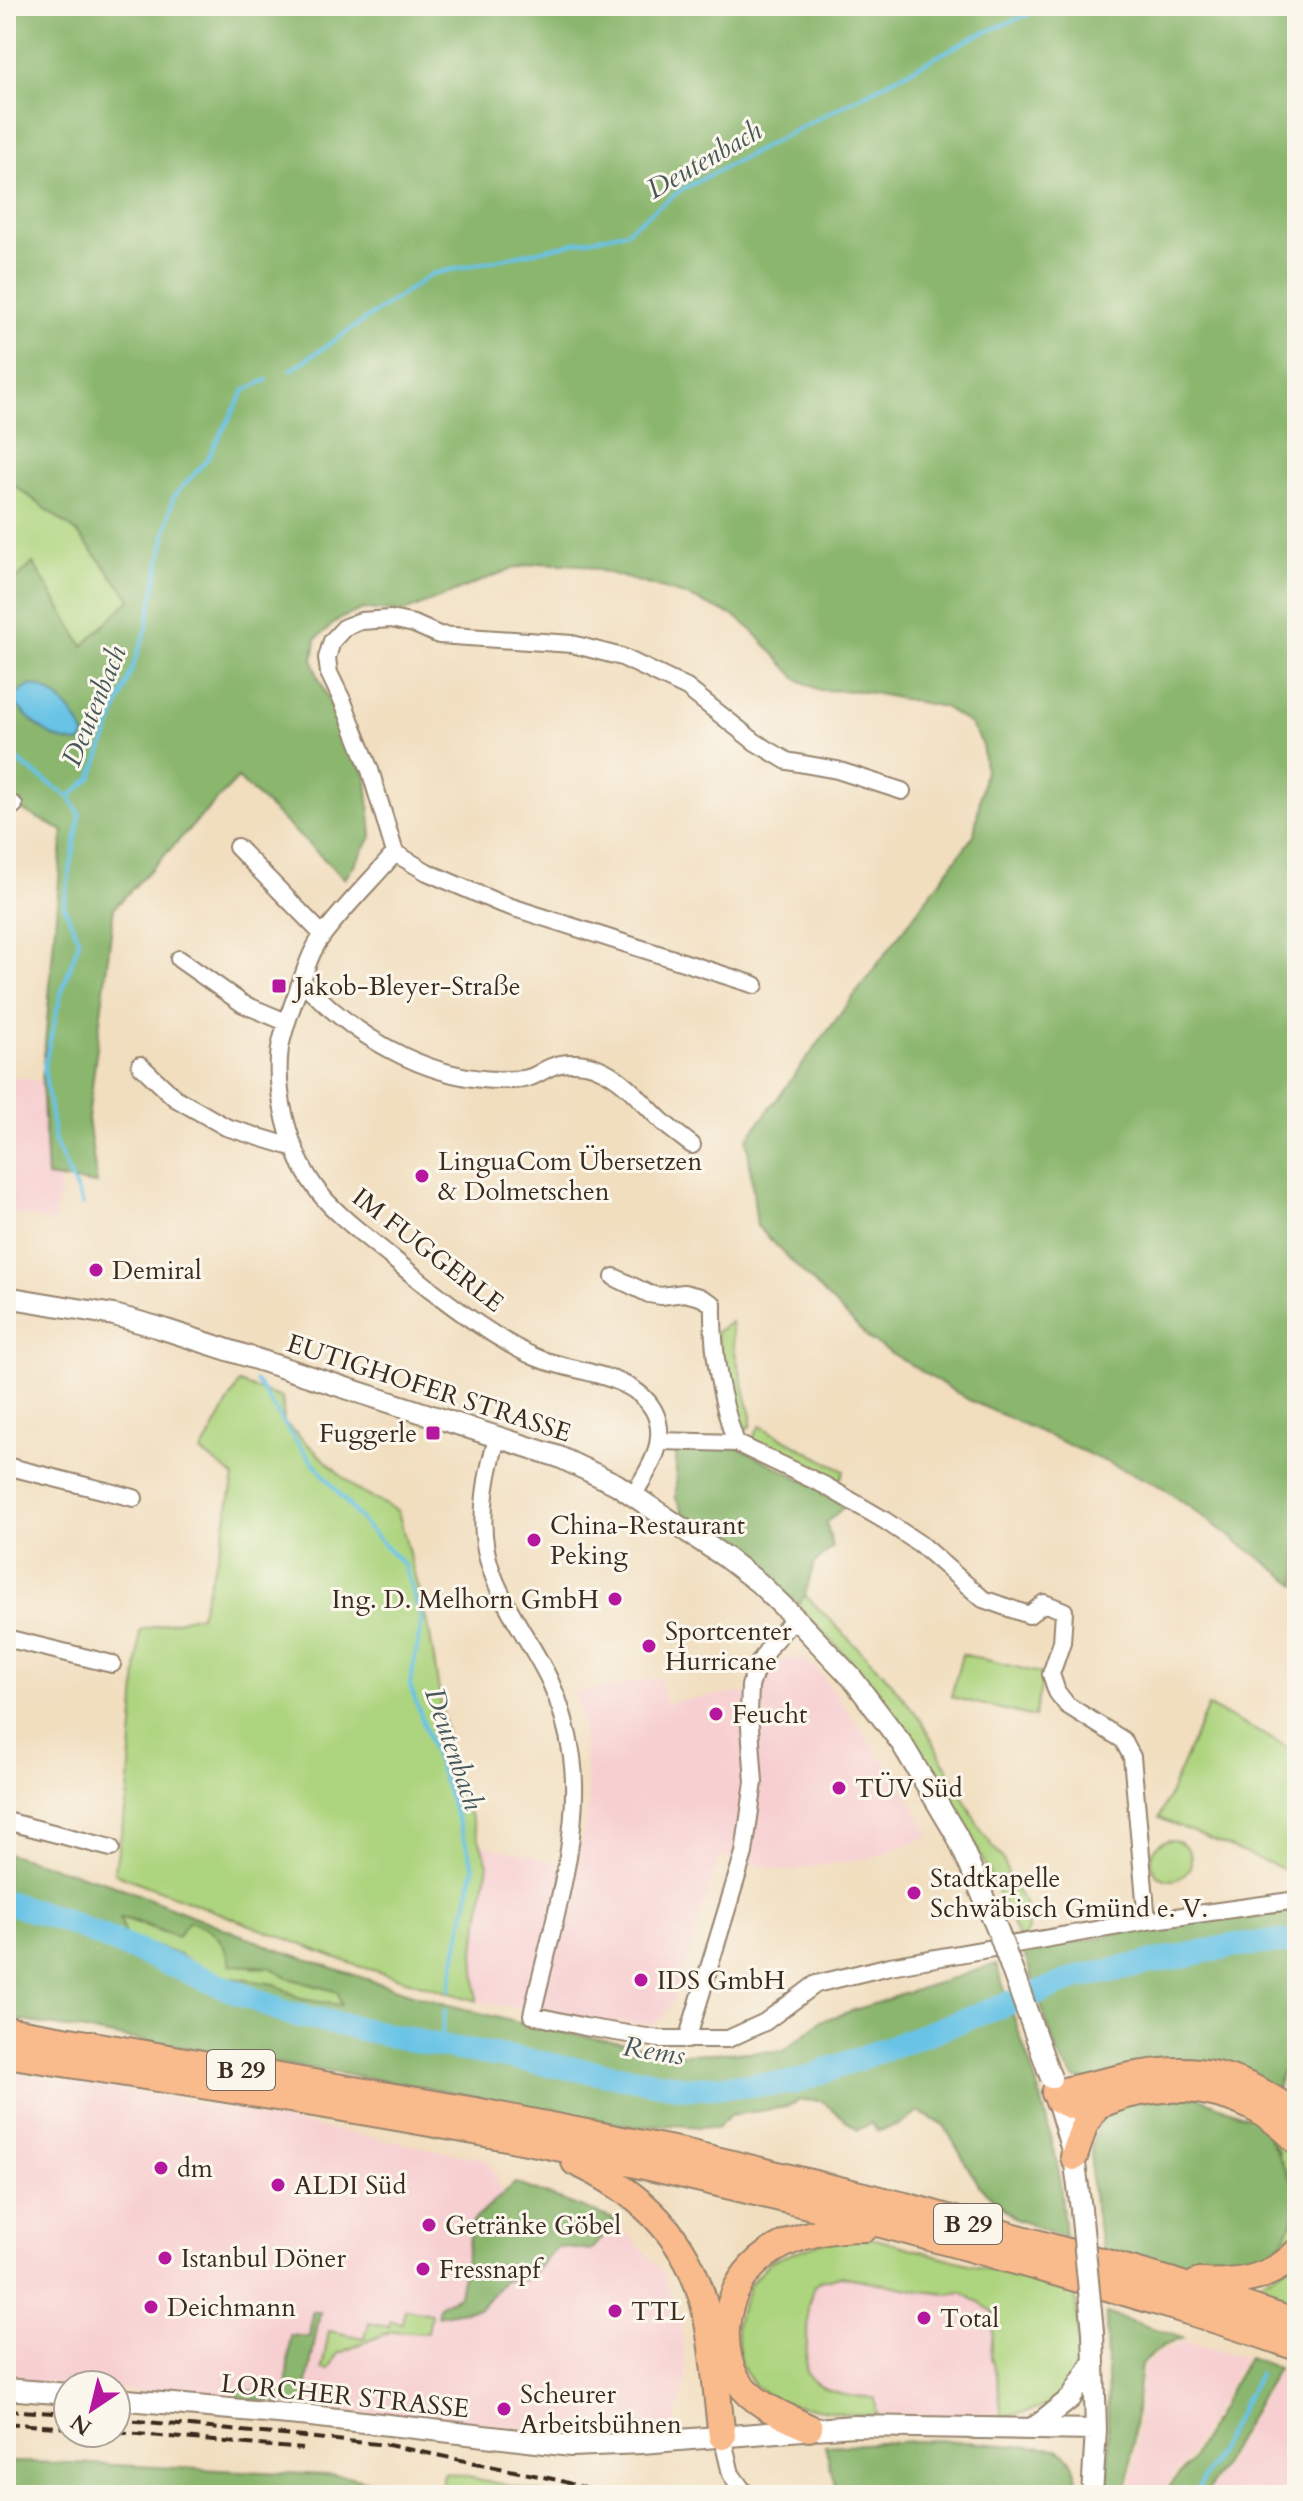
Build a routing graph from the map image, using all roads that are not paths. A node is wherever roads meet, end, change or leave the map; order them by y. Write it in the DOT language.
graph roads {
  1 [pos="902,791"];
  2 [pos="237,847"];
  3 [pos="395,853"];
  4 [pos="323,935"];
  5 [pos="179,959"];
  6 [pos="302,981"];
  7 [pos="755,985"];
  8 [pos="286,1022"];
  9 [pos="140,1065"];
  10 [pos="692,1145"];
  11 [pos="295,1148"];
  12 [pos="614,1277"];
  13 [pos="6,1297"];
  14 [pos="498,1436"];
  15 [pos="660,1441"];
  16 [pos="736,1443"];
  17 [pos="6,1466"];
  18 [pos="633,1495"];
  19 [pos="134,1498"];
  20 [pos="795,1618"];
  21 [pos="6,1638"];
  22 [pos="112,1664"];
  23 [pos="6,1821"];
  24 [pos="111,1848"];
  25 [pos="1297,1900"];
  26 [pos="1147,1921"];
  27 [pos="6,2030"];
  28 [pos="687,2040"];
  29 [pos="6,2054"];
  30 [pos="1055,2090"];
  31 [pos="1097,2105"];
  32 [pos="1297,2115"];
  33 [pos="1297,2141"];
  34 [pos="532,2142"];
  35 [pos="1074,2157"];
  36 [pos="901,2228"];
  37 [pos="1297,2252"];
  38 [pos="1170,2281"];
  39 [pos="1297,2323"];
  40 [pos="1297,2347"];
  41 [pos="1095,2359"];
  42 [pos="731,2367"];
  43 [pos="6,2389"];
  44 [pos="52,2393"];
  45 [pos="132,2400"];
  46 [pos="809,2428"];
  47 [pos="1033,2428"];
  48 [pos="1096,2430"];
  49 [pos="722,2436"];
  50 [pos="746,2495"];
  51 [pos="1092,2495"];
  1 -- 3 [label="street"];
  2 -- 4 [label="street"];
  3 -- 4 [label="street, IM FUGGERLE"];
  3 -- 7 [label="street"];
  4 -- 6 [label="street, IM FUGGERLE"];
  5 -- 8 [label="street"];
  6 -- 8 [label="street, IM FUGGERLE"];
  6 -- 10 [label="street"];
  8 -- 11 [label="street, IM FUGGERLE"];
  9 -- 11 [label="street"];
  11 -- 15 [label="street, IM FUGGERLE"];
  12 -- 16 [label="street"];
  13 -- 14 [label="street, EUTIGHOFER STRASSE"];
  14 -- 18 [label="street, EUTIGHOFER STRASSE"];
  14 -- 28 [label="street"];
  15 -- 16 [label="street"];
  15 -- 18 [label="street"];
  16 -- 26 [label="street"];
  17 -- 19 [label="street"];
  18 -- 20 [label="street, EUTIGHOFER STRASSE"];
  20 -- 28 [label="street"];
  20 -- 30 [label="street, EUTIGHOFER STRASSE, bridge"];
  21 -- 22 [label="street"];
  23 -- 24 [label="street"];
  25 -- 26 [label="street"];
  26 -- 28 [label="street"];
  27 -- 38 [label="highway, B 29"];
  29 -- 34 [label="highway, B 29"];
  30 -- 31 [label="highway"];
  30 -- 32 [label="highway"];
  30 -- 35 [label="street, EUTIGHOFER STRASSE"];
  31 -- 33 [label="highway"];
  31 -- 35 [label="highway"];
  34 -- 36 [label="highway, B 29"];
  34 -- 49 [label="highway"];
  35 -- 41 [label="street, EUTIGHOFER STRASSE, bridge"];
  36 -- 40 [label="highway, B 29"];
  36 -- 42 [label="highway"];
  37 -- 38 [label="highway"];
  38 -- 39 [label="highway, B 29"];
  41 -- 47 [label="street"];
  41 -- 48 [label="street, EUTIGHOFER STRASSE"];
  42 -- 46 [label="highway"];
  42 -- 49 [label="highway"];
  43 -- 44 [label="street"];
  45 -- 49 [label="street, LORCHER STRASSE"];
  46 -- 47 [label="street, LORCHER STRASSE"];
  46 -- 49 [label="street, LORCHER STRASSE"];
  47 -- 48 [label="street, LORCHER STRASSE"];
  48 -- 51 [label="street, EUTIGHOFER STRASSE"];
  49 -- 50 [label="street"];
}
